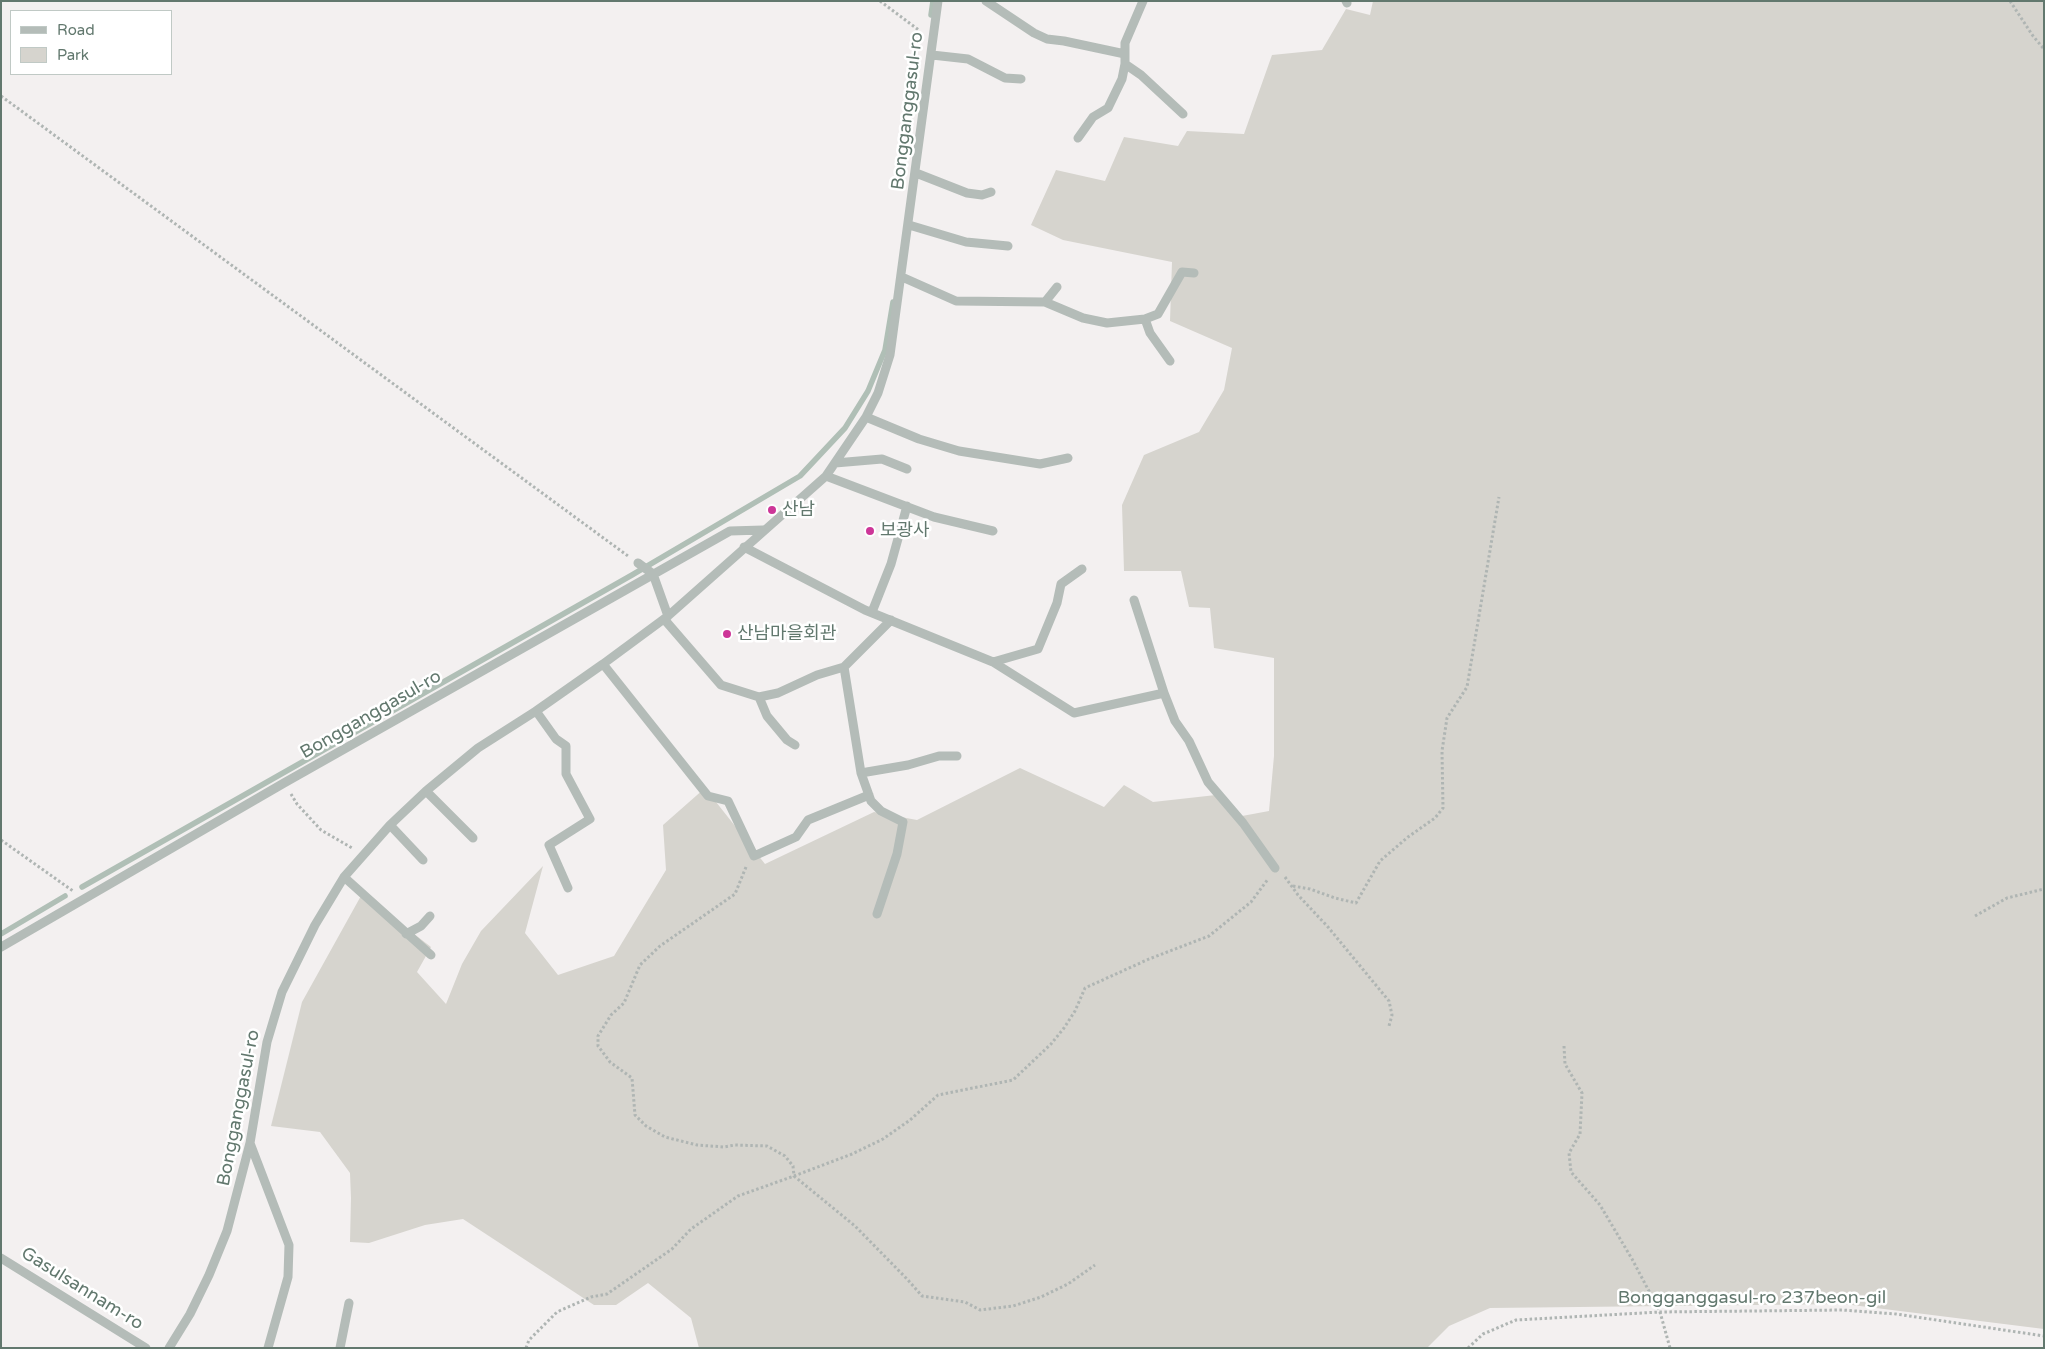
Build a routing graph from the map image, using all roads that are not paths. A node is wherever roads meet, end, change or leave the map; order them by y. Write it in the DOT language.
graph roads {
  1 [pos="938,1"];
  2 [pos="986,1"];
  3 [pos="1143,1"];
  4 [pos="1125,54"];
  5 [pos="932,55"];
  6 [pos="1125,64"];
  7 [pos="1021,79"];
  8 [pos="1183,114"];
  9 [pos="1078,138"];
  10 [pos="916,173"];
  11 [pos="991,192"];
  12 [pos="909,225"];
  13 [pos="1008,246"];
  14 [pos="1194,273"];
  15 [pos="902,277"];
  16 [pos="1057,287"];
  17 [pos="1045,302"];
  18 [pos="1145,319"];
  19 [pos="1170,361"];
  20 [pos="866,417"];
  21 [pos="1068,458"];
  22 [pos="835,463"];
  23 [pos="907,469"];
  24 [pos="826,476"];
  25 [pos="907,506"];
  26 [pos="763,530"];
  27 [pos="993,531"];
  28 [pos="744,547"];
  29 [pos="638,563"];
  30 [pos="1082,569"];
  31 [pos="651,572"];
  32 [pos="1134,600"];
  33 [pos="872,612"];
  34 [pos="666,618"];
  35 [pos="891,620"];
  36 [pos="993,662"];
  37 [pos="603,664"];
  38 [pos="844,667"];
  39 [pos="1164,692"];
  40 [pos="759,696"];
  41 [pos="536,711"];
  42 [pos="795,745"];
  43 [pos="957,756"];
  44 [pos="861,773"];
  45 [pos="426,790"];
  46 [pos="870,798"];
  47 [pos="390,825"];
  48 [pos="473,838"];
  49 [pos="423,860"];
  50 [pos="1275,868"];
  51 [pos="344,877"];
  52 [pos="568,888"];
  53 [pos="877,914"];
  54 [pos="430,916"];
  55 [pos="406,934"];
  56 [pos="1,947"];
  57 [pos="431,955"];
  58 [pos="250,1144"];
  59 [pos="1,1258"];
  60 [pos="349,1303"];
  61 [pos="173,1347"];
  62 [pos="146,1348"];
  63 [pos="268,1348"];
  64 [pos="340,1348"];
  1 -- 5 [label="street, Bongganggasul-ro"];
  2 -- 4 [label="street"];
  3 -- 4 [label="street"];
  4 -- 6 [label="street"];
  5 -- 7 [label="street"];
  5 -- 10 [label="street, Bongganggasul-ro"];
  6 -- 8 [label="street"];
  6 -- 9 [label="street"];
  10 -- 11 [label="street"];
  10 -- 12 [label="street, Bongganggasul-ro"];
  12 -- 13 [label="street"];
  12 -- 15 [label="street, Bongganggasul-ro"];
  14 -- 18 [label="street"];
  15 -- 17 [label="street"];
  15 -- 20 [label="street, Bongganggasul-ro"];
  16 -- 17 [label="street"];
  17 -- 18 [label="street"];
  18 -- 19 [label="street"];
  20 -- 21 [label="street"];
  20 -- 22 [label="street, Bongganggasul-ro"];
  22 -- 23 [label="street"];
  22 -- 24 [label="street, Bongganggasul-ro"];
  24 -- 25 [label="street"];
  24 -- 26 [label="street, Bongganggasul-ro"];
  25 -- 27 [label="street"];
  25 -- 33 [label="street"];
  26 -- 28 [label="street, Bongganggasul-ro"];
  26 -- 31 [label="street, Bongganggasul-ro"];
  28 -- 33 [label="street"];
  28 -- 34 [label="street, Bongganggasul-ro"];
  29 -- 31 [label="street"];
  30 -- 36 [label="street"];
  31 -- 34 [label="street"];
  31 -- 56 [label="street, Bongganggasul-ro"];
  32 -- 39 [label="street"];
  33 -- 35 [label="street"];
  34 -- 37 [label="street, Bongganggasul-ro"];
  34 -- 40 [label="street"];
  35 -- 36 [label="street"];
  35 -- 38 [label="street"];
  36 -- 39 [label="street"];
  37 -- 41 [label="street, Bongganggasul-ro"];
  37 -- 46 [label="street"];
  38 -- 40 [label="street"];
  38 -- 44 [label="street"];
  39 -- 50 [label="street"];
  40 -- 42 [label="street"];
  41 -- 45 [label="street, Bongganggasul-ro"];
  41 -- 52 [label="street"];
  43 -- 44 [label="street"];
  44 -- 46 [label="street"];
  45 -- 47 [label="street, Bongganggasul-ro"];
  45 -- 48 [label="street"];
  46 -- 53 [label="street"];
  47 -- 49 [label="street"];
  47 -- 51 [label="street, Bongganggasul-ro"];
  51 -- 55 [label="street"];
  51 -- 58 [label="street, Bongganggasul-ro"];
  54 -- 55 [label="street"];
  55 -- 57 [label="street"];
  58 -- 61 [label="street, Bongganggasul-ro"];
  58 -- 63 [label="street"];
  59 -- 62 [label="street, Gasulsannam-ro"];
  60 -- 64 [label="street"];
}
